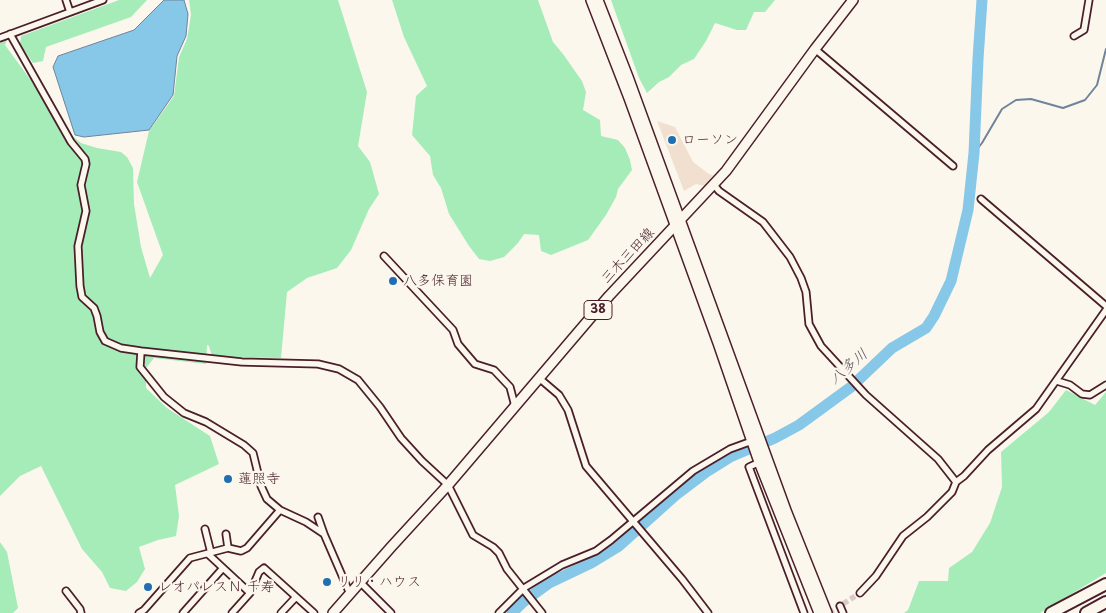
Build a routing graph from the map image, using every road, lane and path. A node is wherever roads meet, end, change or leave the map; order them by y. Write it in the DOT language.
graph roads {
  1 [pos="66,0"];
  2 [pos="103,0"];
  3 [pos="591,0"];
  4 [pos="598,0"];
  5 [pos="853,0"];
  6 [pos="1089,0"];
  7 [pos="70,12"];
  8 [pos="10,34"];
  9 [pos="1074,36"];
  10 [pos="0,38"];
  11 [pos="815,49"];
  12 [pos="953,166"];
  13 [pos="714,186"];
  14 [pos="981,200"];
  15 [pos="677,224"];
  16 [pos="384,256"];
  17 [pos="1106,306"];
  18 [pos="1106,310"];
  19 [pos="142,351"];
  20 [pos="539,378"];
  21 [pos="1057,381"];
  22 [pos="1106,385"];
  23 [pos="515,406"];
  24 [pos="756,439"];
  25 [pos="764,461"];
  26 [pos="956,482"];
  27 [pos="448,485"];
  28 [pos="280,510"];
  29 [pos="318,517"];
  30 [pos="633,521"];
  31 [pos="205,529"];
  32 [pos="226,534"];
  33 [pos="324,534"];
  34 [pos="228,548"];
  35 [pos="210,554"];
  36 [pos="223,568"];
  37 [pos="360,582"];
  38 [pos="1106,584"];
  39 [pos="524,588"];
  40 [pos="66,591"];
  41 [pos="250,593"];
  42 [pos="860,593"];
  43 [pos="350,594"];
  44 [pos="296,596"];
  45 [pos="1106,602"];
  46 [pos="840,606"];
  47 [pos="81,613"];
  48 [pos="139,613"];
  49 [pos="183,613"];
  50 [pos="232,613"];
  51 [pos="281,613"];
  52 [pos="314,613"];
  53 [pos="333,613"];
  54 [pos="390,613"];
  55 [pos="498,613"];
  56 [pos="542,613"];
  57 [pos="708,613"];
  58 [pos="804,613"];
  59 [pos="819,613"];
  60 [pos="827,613"];
  61 [pos="843,613"];
  62 [pos="1051,613"];
  63 [pos="1086,613"];
  1 -- 7 [label="street"];
  2 -- 7 [label="street"];
  3 -- 15 [label="street"];
  4 -- 15 [label="street"];
  5 -- 11 [label="street, 三木三田線 / 38"];
  6 -- 9 [label="street"];
  7 -- 8 [label="street"];
  8 -- 10 [label="street"];
  8 -- 19 [label="street"];
  11 -- 12 [label="street"];
  11 -- 13 [label="street, 三木三田線 / 38"];
  13 -- 15 [label="street, 三木三田線 / 38"];
  13 -- 26 [label="street"];
  14 -- 17 [label="street"];
  15 -- 20 [label="street, 三木三田線 / 38"];
  15 -- 24 [label="street"];
  16 -- 23 [label="street"];
  18 -- 21 [label="street"];
  19 -- 27 [label="street"];
  19 -- 28 [label="street"];
  20 -- 23 [label="street, 三木三田線 / 38"];
  20 -- 30 [label="street"];
  21 -- 22 [label="street"];
  21 -- 26 [label="street"];
  23 -- 27 [label="street, 三木三田線 / 38"];
  24 -- 25 [label="street"];
  24 -- 30 [label="street"];
  25 -- 58 [label="street"];
  25 -- 59 [label="street"];
  25 -- 60 [label="street"];
  26 -- 42 [label="street"];
  27 -- 37 [label="street, 三木三田線 / 38"];
  27 -- 39 [label="street"];
  28 -- 33 [label="street"];
  28 -- 34 [label="street"];
  29 -- 33 [label="street"];
  30 -- 39 [label="street"];
  30 -- 57 [label="street"];
  31 -- 35 [label="street"];
  32 -- 34 [label="street"];
  33 -- 43 [label="street"];
  34 -- 35 [label="street"];
  35 -- 36 [label="street"];
  35 -- 48 [label="street"];
  36 -- 41 [label="street"];
  36 -- 49 [label="street"];
  37 -- 43 [label="street, 三木三田線 / 38"];
  37 -- 54 [label="street"];
  38 -- 62 [label="highway"];
  39 -- 55 [label="street"];
  39 -- 56 [label="street"];
  40 -- 47 [label="street"];
  41 -- 44 [label="street"];
  41 -- 50 [label="street"];
  43 -- 53 [label="street, 三木三田線 / 38"];
  44 -- 51 [label="street"];
  44 -- 52 [label="street"];
  45 -- 63 [label="highway"];
  46 -- 61 [label="street"];
}
